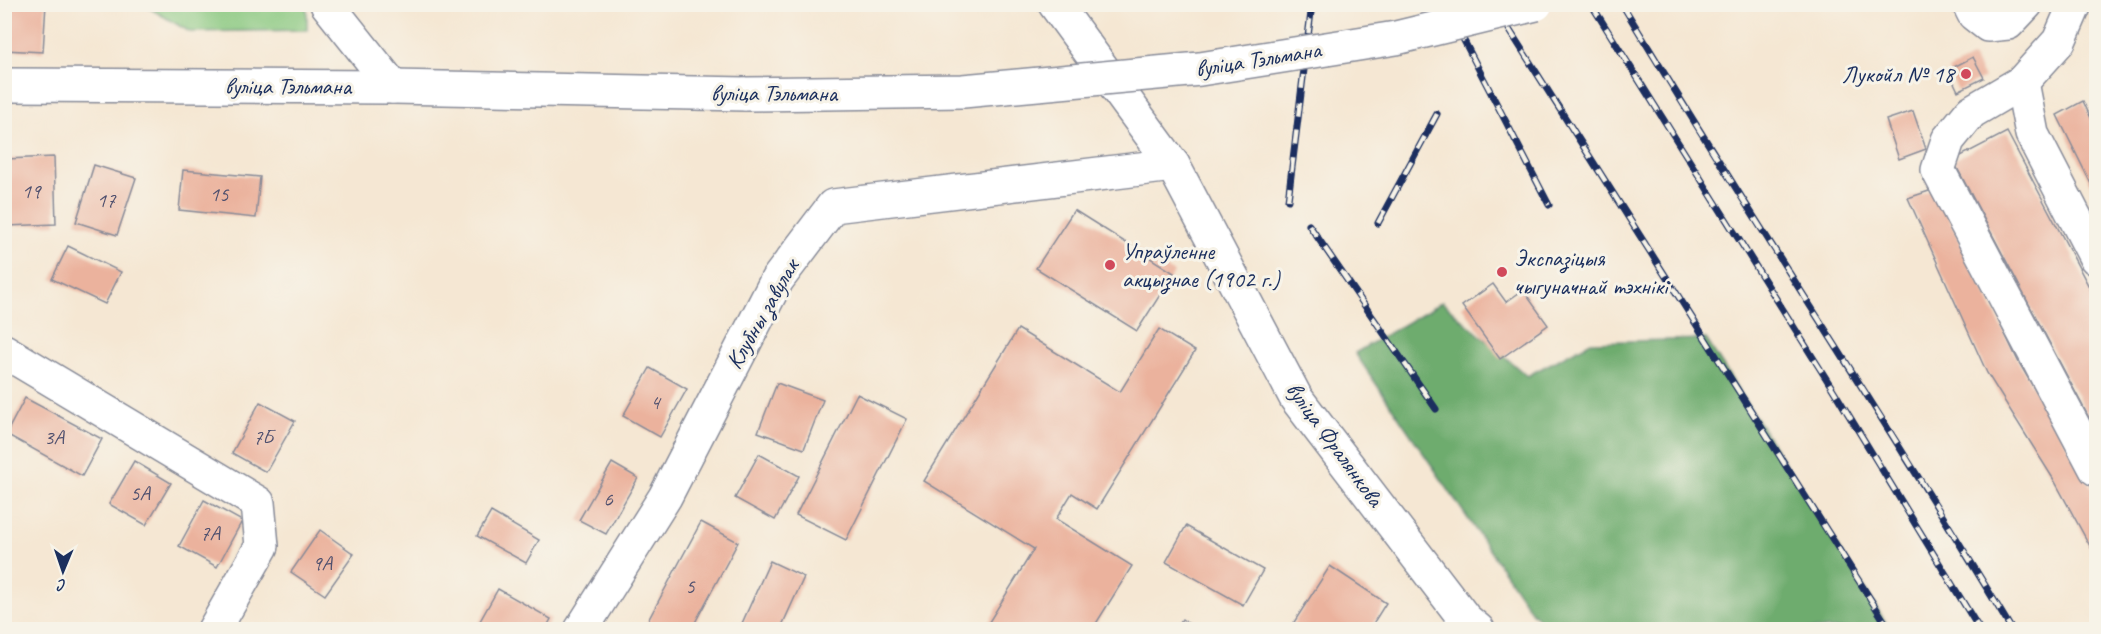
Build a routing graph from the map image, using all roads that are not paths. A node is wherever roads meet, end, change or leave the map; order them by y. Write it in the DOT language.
graph roads {
  1 [pos="327,4"];
  2 [pos="1055,4"];
  3 [pos="1536,4"];
  4 [pos="1969,4"];
  5 [pos="2026,4"];
  6 [pos="2075,4"];
  7 [pos="2022,82"];
  8 [pos="4,85"];
  9 [pos="401,87"];
  10 [pos="1173,165"];
  11 [pos="2097,258"];
  12 [pos="4,351"];
  13 [pos="2097,469"];
  14 [pos="214,630"];
  15 [pos="581,630"];
  16 [pos="1478,630"];
  1 -- 9 [label="street"];
  2 -- 10 [label="street, вуліца Фралянкова"];
  3 -- 9 [label="street, вуліца Тэльмана, bridge"];
  4 -- 5 [label="street"];
  6 -- 7 [label="street"];
  7 -- 11 [label="street"];
  7 -- 13 [label="street"];
  8 -- 9 [label="street, вуліца Тэльмана"];
  10 -- 15 [label="street, Клубны завулак"];
  10 -- 16 [label="street, вуліца Фралянкова"];
  12 -- 14 [label="street"];
}
